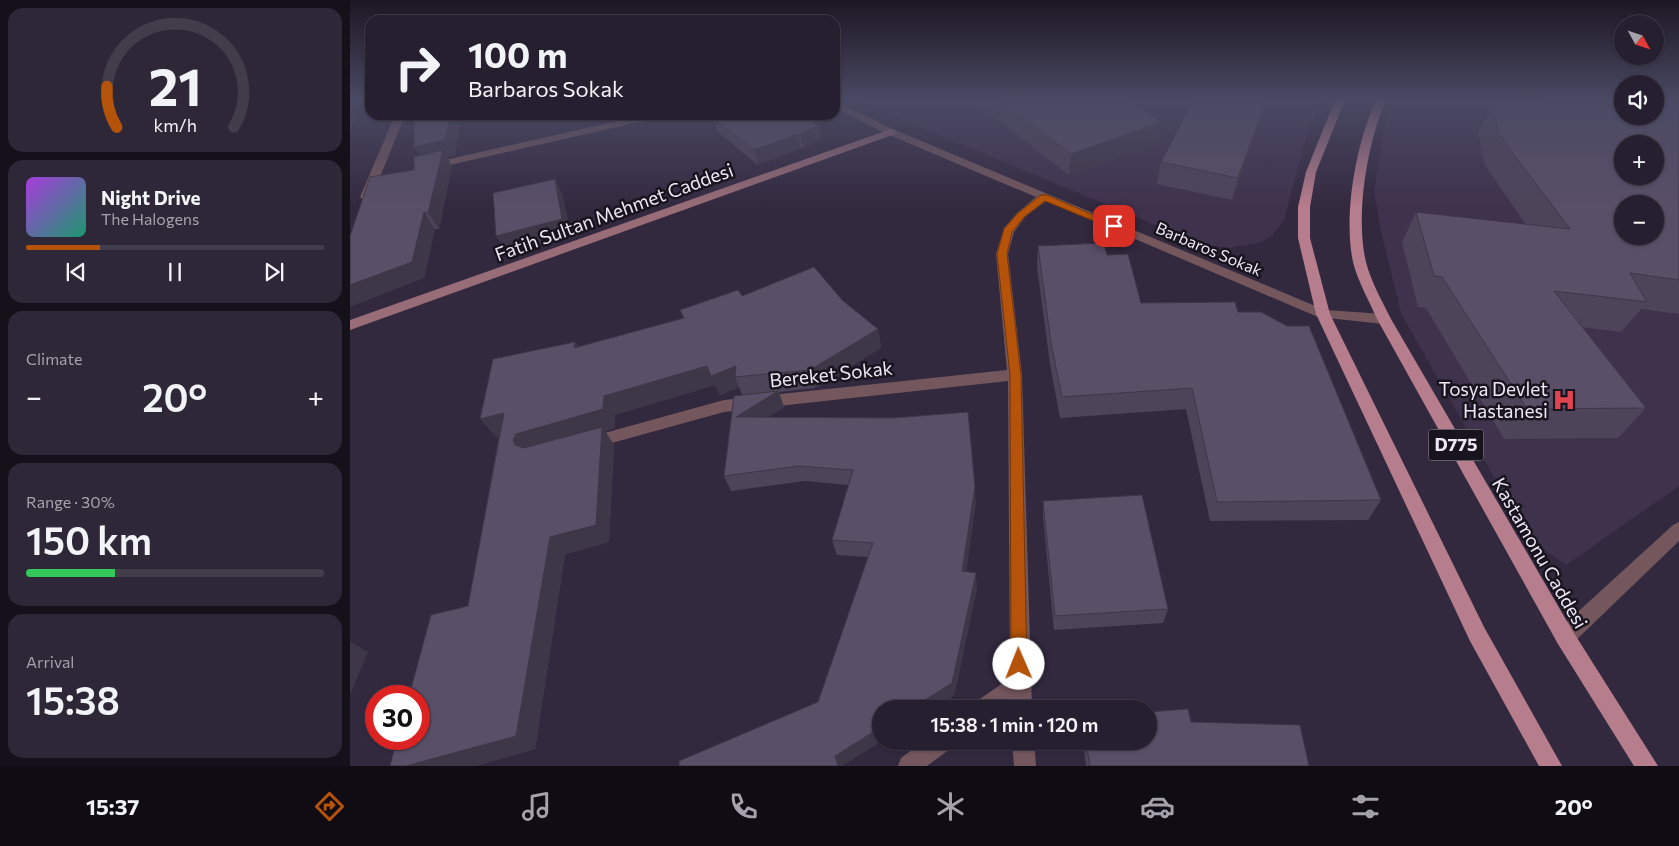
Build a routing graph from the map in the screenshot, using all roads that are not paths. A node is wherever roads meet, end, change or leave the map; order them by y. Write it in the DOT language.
graph roads {
  1 [pos="391,136"];
  2 [pos="566,136"];
  3 [pos="880,136"];
  4 [pos="900,136"];
  5 [pos="1326,136"];
  6 [pos="1370,136"];
  7 [pos="419,169"];
  8 [pos="391,175"];
  9 [pos="372,179"];
  10 [pos="1044,197"];
  11 [pos="362,207"];
  12 [pos="1323,314"];
  13 [pos="1384,319"];
  14 [pos="350,325"];
  15 [pos="1015,375"];
  16 [pos="575,447"];
  17 [pos="1679,530"];
  18 [pos="1565,637"];
  19 [pos="1019,684"];
  20 [pos="998,700"];
  21 [pos="1020,700"];
  22 [pos="930,750"];
  23 [pos="1024,750"];
  24 [pos="909,766"];
  25 [pos="1025,766"];
  26 [pos="1551,766"];
  27 [pos="1647,766"];
  1 -- 9 [label="street"];
  2 -- 7 [label="street"];
  3 -- 14 [label="street, Fatih Sultan Mehmet Caddesi"];
  4 -- 10 [label="street, Barbaros Sokak"];
  5 -- 12 [label="main road"];
  6 -- 13 [label="main road, Kastamonu Caddesi / D775"];
  8 -- 9 [label="street"];
  9 -- 11 [label="street"];
  10 -- 12 [label="street, Barbaros Sokak"];
  10 -- 15 [label="street"];
  12 -- 13 [label="street, Barbaros Sokak"];
  12 -- 26 [label="main road"];
  13 -- 18 [label="main road, Kastamonu Caddesi / D775"];
  15 -- 16 [label="street, Bereket Sokak"];
  15 -- 19 [label="street"];
  17 -- 18 [label="street"];
  18 -- 27 [label="main road, Kastamonu Caddesi / D775"];
  19 -- 20 [label="street"];
  19 -- 21 [label="street"];
  22 -- 24 [label="street"];
  23 -- 25 [label="street"];
}
